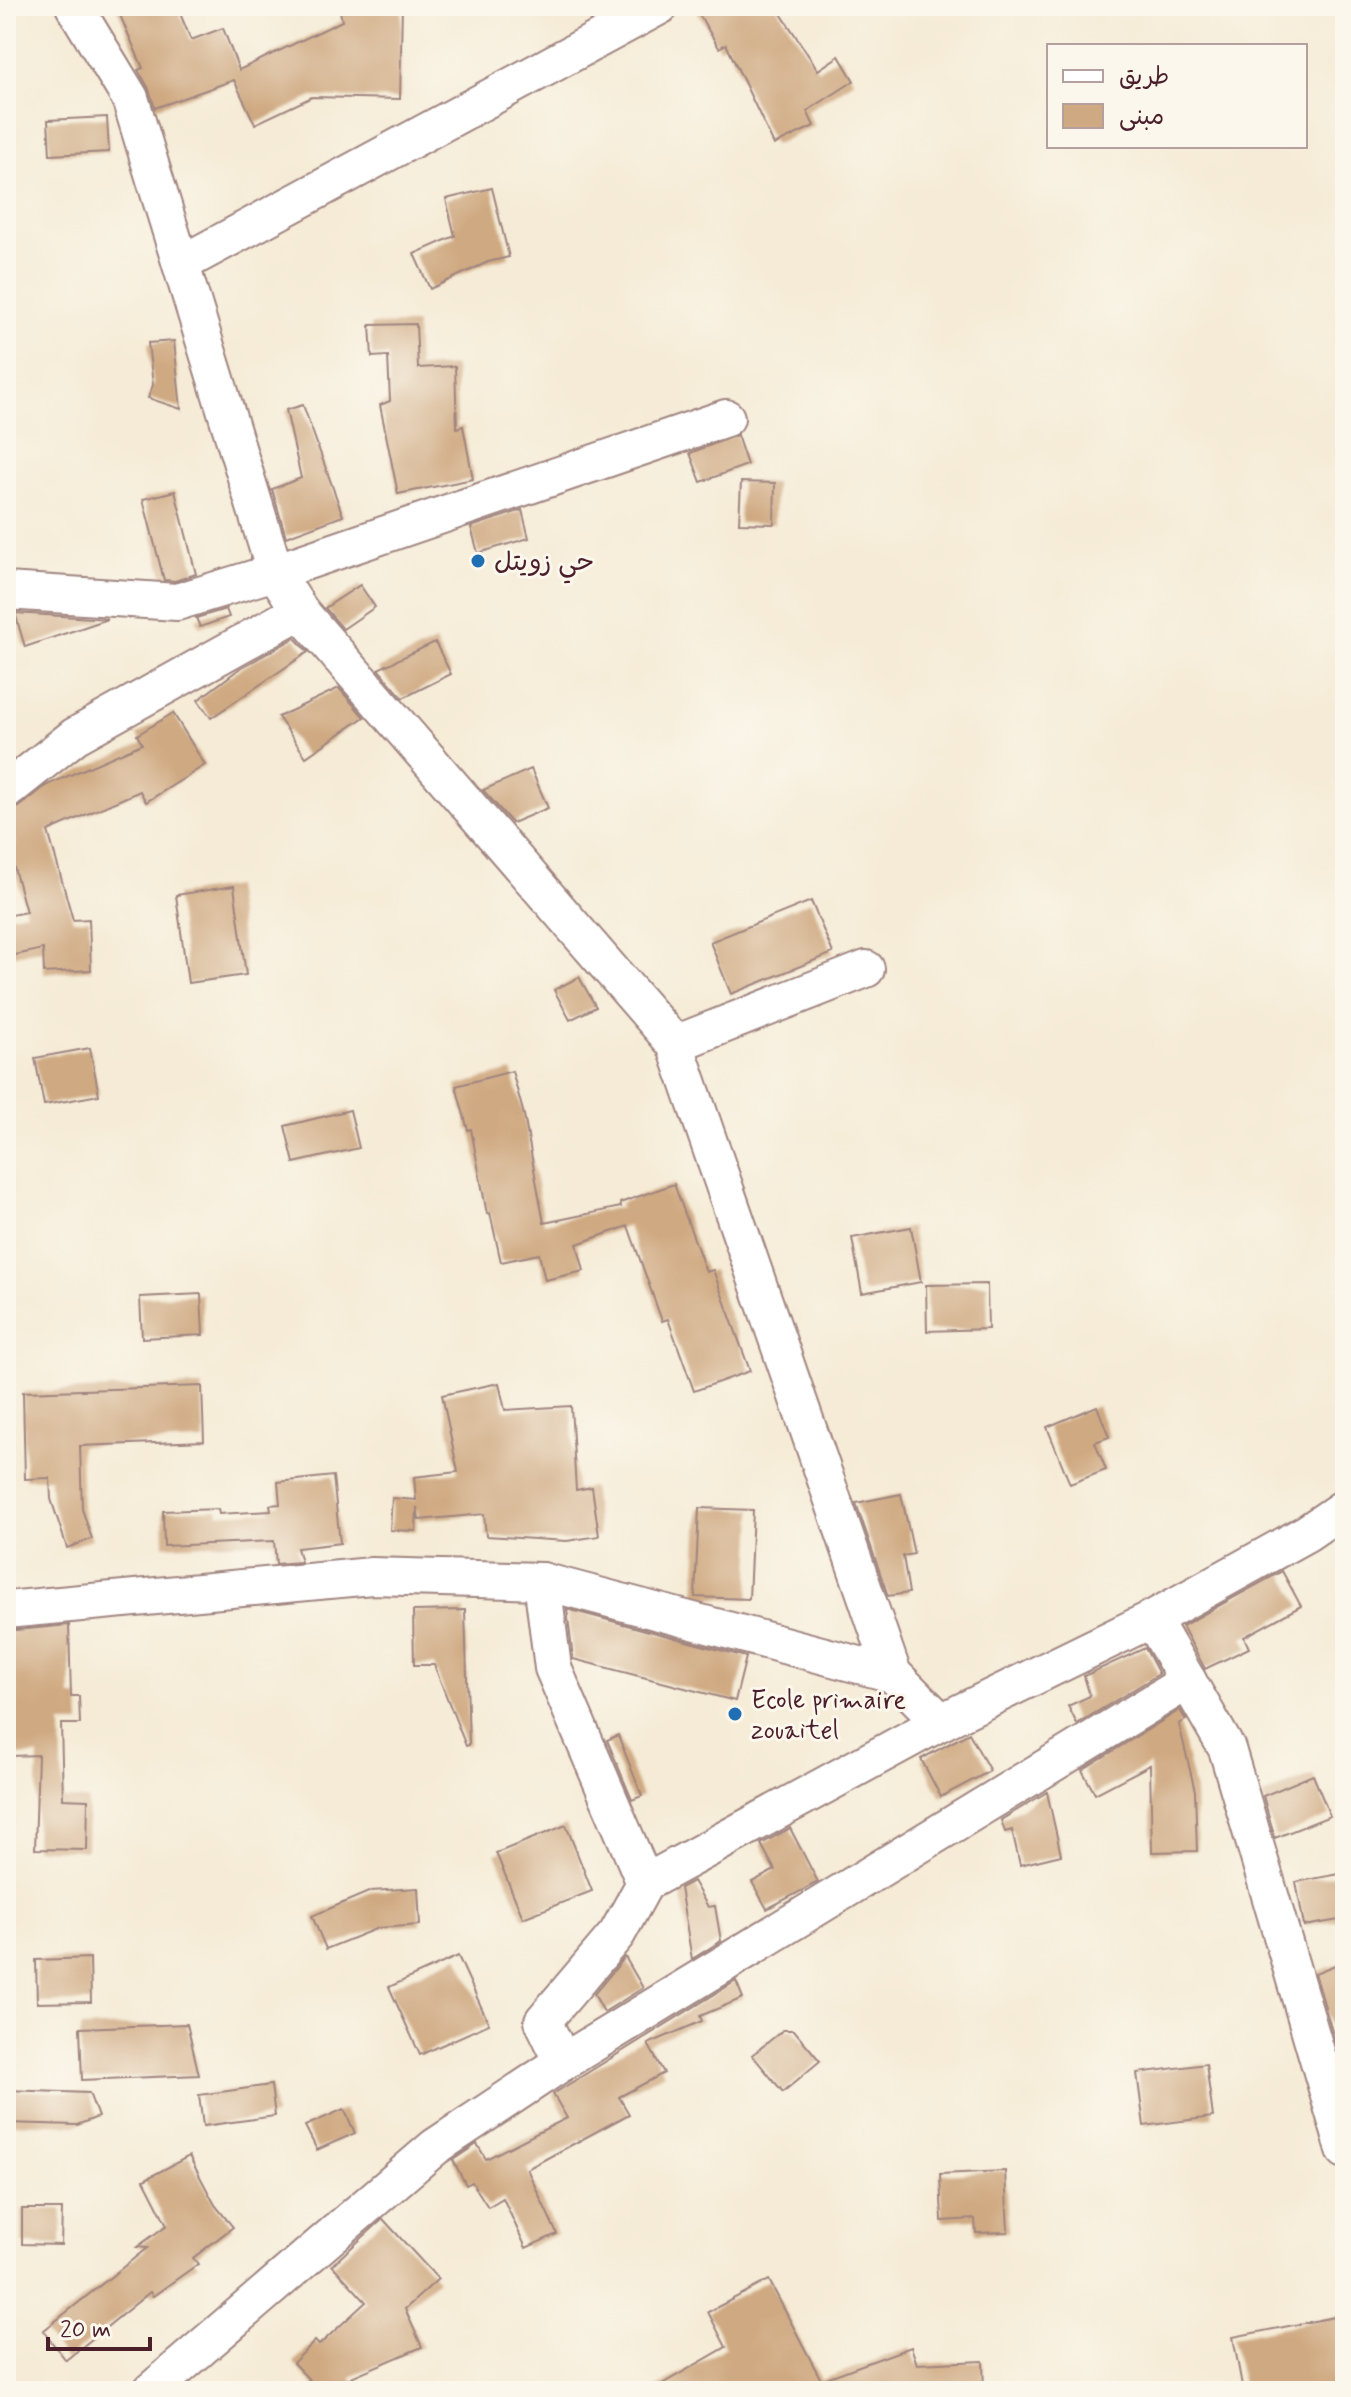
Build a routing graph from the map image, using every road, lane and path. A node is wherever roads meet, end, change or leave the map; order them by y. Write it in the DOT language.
graph roads {
  1 [pos="74,6"];
  2 [pos="660,6"];
  3 [pos="181,264"];
  4 [pos="726,418"];
  5 [pos="275,572"];
  6 [pos="6,591"];
  7 [pos="300,611"];
  8 [pos="6,791"];
  9 [pos="866,969"];
  10 [pos="675,1044"];
  11 [pos="1345,1507"];
  12 [pos="542,1581"];
  13 [pos="6,1610"];
  14 [pos="1152,1619"];
  15 [pos="893,1674"];
  16 [pos="1188,1681"];
  17 [pos="941,1722"];
  18 [pos="645,1883"];
  19 [pos="563,2062"];
  20 [pos="1345,2150"];
  21 [pos="151,2391"];
  1 -- 3 [label="street"];
  2 -- 3 [label="street"];
  3 -- 5 [label="street"];
  4 -- 5 [label="street"];
  5 -- 6 [label="street"];
  5 -- 7 [label="street"];
  7 -- 8 [label="street"];
  7 -- 10 [label="street"];
  9 -- 10 [label="street"];
  10 -- 15 [label="street"];
  11 -- 14 [label="street"];
  12 -- 13 [label="street"];
  12 -- 15 [label="street"];
  12 -- 18 [label="street"];
  14 -- 16 [label="street"];
  14 -- 17 [label="street"];
  15 -- 17 [label="street"];
  16 -- 19 [label="street"];
  16 -- 20 [label="street"];
  17 -- 18 [label="street"];
  18 -- 19 [label="street"];
  19 -- 21 [label="street"];
}
